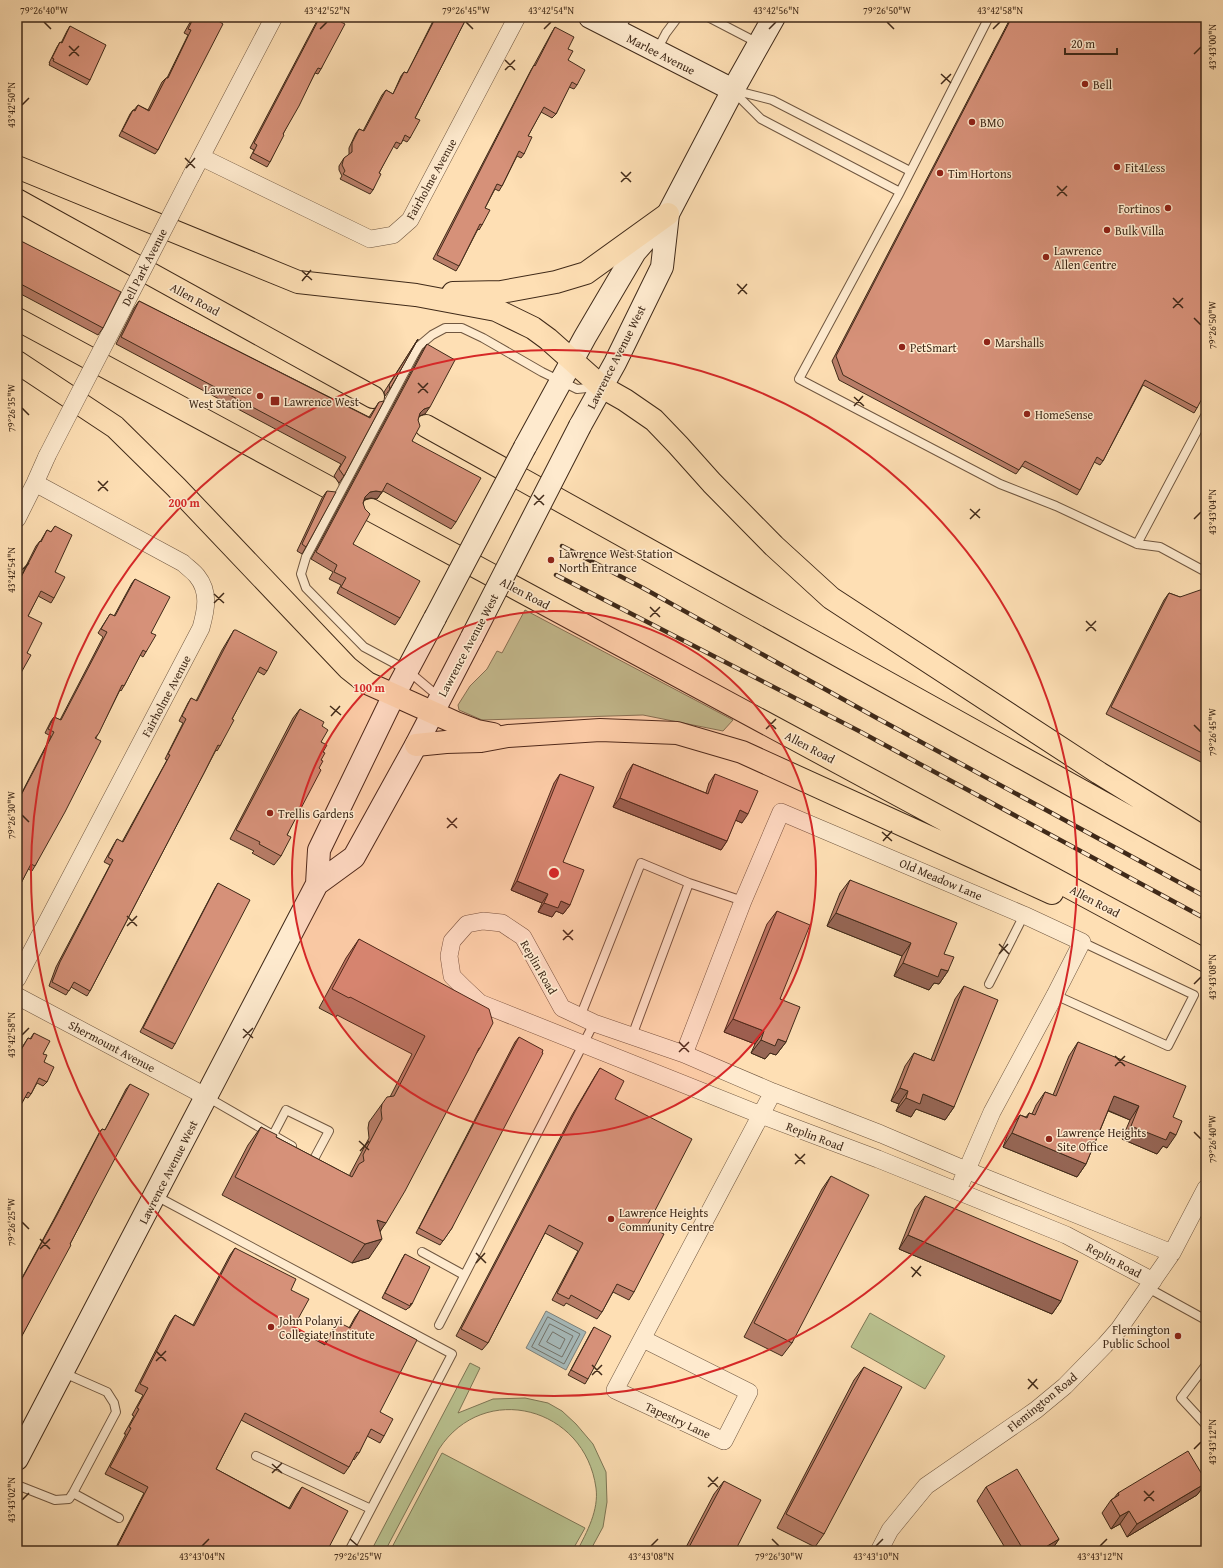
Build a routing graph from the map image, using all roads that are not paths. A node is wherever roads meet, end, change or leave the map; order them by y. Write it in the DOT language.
graph roads {
  1 [pos="274,17"];
  2 [pos="517,17"];
  3 [pos="590,17"];
  4 [pos="678,17"];
  5 [pos="707,17"];
  6 [pos="774,17"];
  7 [pos="989,17"];
  8 [pos="623,24"];
  9 [pos="759,43"];
  10 [pos="657,51"];
  11 [pos="733,90"];
  12 [pos="201,157"];
  13 [pos="17,167"];
  14 [pos="910,171"];
  15 [pos="900,192"];
  16 [pos="17,200"];
  17 [pos="668,214"];
  18 [pos="416,295"];
  19 [pos="17,319"];
  20 [pos="572,361"];
  21 [pos="17,362"];
  22 [pos="561,381"];
  23 [pos="602,387"];
  24 [pos="373,397"];
  25 [pos="1206,414"];
  26 [pos="426,426"];
  27 [pos="35,483"];
  28 [pos="328,487"];
  29 [pos="371,510"];
  30 [pos="17,519"];
  31 [pos="1137,544"];
  32 [pos="1206,572"];
  33 [pos="408,670"];
  34 [pos="394,695"];
  35 [pos="436,705"];
  36 [pos="508,736"];
  37 [pos="416,745"];
  38 [pos="1206,839"];
  39 [pos="1206,860"];
  40 [pos="690,882"];
  41 [pos="317,884"];
  42 [pos="743,901"];
  43 [pos="1024,915"];
  44 [pos="1082,942"];
  45 [pos="1206,963"];
  46 [pos="17,979"];
  47 [pos="989,984"];
  48 [pos="17,996"];
  49 [pos="1055,996"];
  50 [pos="587,1020"];
  51 [pos="632,1036"];
  52 [pos="583,1045"];
  53 [pos="684,1054"];
  54 [pos="773,1092"];
  55 [pos="207,1097"];
  56 [pos="761,1115"];
  57 [pos="273,1135"];
  58 [pos="966,1170"];
  59 [pos="1206,1188"];
  60 [pos="957,1192"];
  61 [pos="155,1196"];
  62 [pos="422,1252"];
  63 [pos="1172,1253"];
  64 [pos="464,1275"];
  65 [pos="1151,1284"];
  66 [pos="1206,1320"];
  67 [pos="439,1325"];
  68 [pos="643,1339"];
  69 [pos="1206,1365"];
  70 [pos="62,1372"];
  71 [pos="1206,1425"];
  72 [pos="256,1456"];
  73 [pos="17,1459"];
  74 [pos="17,1485"];
  75 [pos="73,1493"];
  76 [pos="371,1509"];
  77 [pos="119,1518"];
  78 [pos="349,1551"];
  79 [pos="878,1551"];
  1 -- 12 [label="street, Dell Park Avenue"];
  2 -- 12 [label="street, Fairholme Avenue"];
  3 -- 8 [label="main road, Marlee Avenue"];
  4 -- 10 [label="lane"];
  5 -- 9 [label="lane"];
  6 -- 9 [label="main road, Lawrence Avenue West"];
  7 -- 14 [label="lane"];
  8 -- 10 [label="main road, Marlee Avenue"];
  9 -- 11 [label="main road, Lawrence Avenue West"];
  10 -- 11 [label="main road, Marlee Avenue"];
  11 -- 14 [label="lane"];
  11 -- 15 [label="lane"];
  11 -- 17 [label="main road, Lawrence Avenue West"];
  12 -- 27 [label="street, Dell Park Avenue, bridge"];
  13 -- 18 [label="highway"];
  14 -- 15 [label="lane"];
  15 -- 31 [label="lane"];
  16 -- 24 [label="highway, Allen Road"];
  17 -- 18 [label="highway"];
  17 -- 20 [label="main road, Lawrence Avenue West"];
  17 -- 23 [label="main road, Lawrence Avenue West"];
  18 -- 20 [label="highway"];
  19 -- 28 [label="highway"];
  20 -- 22 [label="main road, Lawrence Avenue West"];
  20 -- 23 [label="highway"];
  21 -- 34 [label="highway"];
  22 -- 23 [label="lane"];
  22 -- 33 [label="main road, Lawrence Avenue West, bridge"];
  22 -- 33 [label="lane, bridge"];
  23 -- 35 [label="main road, Lawrence Avenue West, bridge"];
  23 -- 38 [label="highway"];
  25 -- 31 [label="lane"];
  26 -- 39 [label="highway"];
  27 -- 30 [label="street, Dell Park Avenue"];
  27 -- 46 [label="street, Fairholme Avenue"];
  29 -- 45 [label="highway, Allen Road"];
  31 -- 32 [label="lane"];
  33 -- 34 [label="main road, Lawrence Avenue West"];
  33 -- 35 [label="lane"];
  34 -- 35 [label="highway"];
  34 -- 41 [label="main road, Lawrence Avenue West"];
  35 -- 36 [label="highway"];
  35 -- 37 [label="main road, Lawrence Avenue West"];
  36 -- 37 [label="highway"];
  36 -- 45 [label="highway"];
  37 -- 41 [label="main road, Lawrence Avenue West"];
  40 -- 42 [label="lane"];
  40 -- 50 [label="lane"];
  40 -- 51 [label="lane"];
  41 -- 55 [label="main road, Lawrence Avenue West"];
  42 -- 43 [label="street, Old Meadow Lane"];
  42 -- 53 [label="street, Old Meadow Lane"];
  43 -- 44 [label="street, Old Meadow Lane"];
  43 -- 47 [label="lane"];
  44 -- 49 [label="street"];
  44 -- 49 [label="lane"];
  48 -- 55 [label="street, Shermount Avenue"];
  49 -- 58 [label="street"];
  50 -- 51 [label="street, Replin Road"];
  50 -- 52 [label="lane"];
  50 -- 52 [label="street, Replin Road"];
  51 -- 53 [label="street, Replin Road"];
  52 -- 56 [label="street, Replin Road"];
  52 -- 64 [label="lane"];
  53 -- 54 [label="street, Replin Road"];
  54 -- 56 [label="street, Tapestry Lane"];
  54 -- 58 [label="street, Replin Road"];
  55 -- 57 [label="lane"];
  55 -- 61 [label="main road, Lawrence Avenue West"];
  56 -- 60 [label="street, Replin Road"];
  56 -- 68 [label="street, Tapestry Lane"];
  57 -- 57 [label="lane"];
  58 -- 60 [label="street"];
  58 -- 63 [label="street, Replin Road"];
  59 -- 63 [label="street, Flemington Road"];
  60 -- 65 [label="street, Replin Road"];
  61 -- 70 [label="main road, Lawrence Avenue West"];
  61 -- 76 [label="lane"];
  62 -- 64 [label="lane"];
  63 -- 65 [label="street, Flemington Road"];
  64 -- 67 [label="lane"];
  65 -- 66 [label="lane"];
  65 -- 79 [label="street, Flemington Road"];
  68 -- 68 [label="street, Tapestry Lane"];
  69 -- 71 [label="lane"];
  70 -- 73 [label="main road, Lawrence Avenue West"];
  70 -- 75 [label="lane"];
  72 -- 76 [label="lane"];
  74 -- 75 [label="lane"];
  75 -- 77 [label="lane"];
  76 -- 78 [label="lane"];
}
